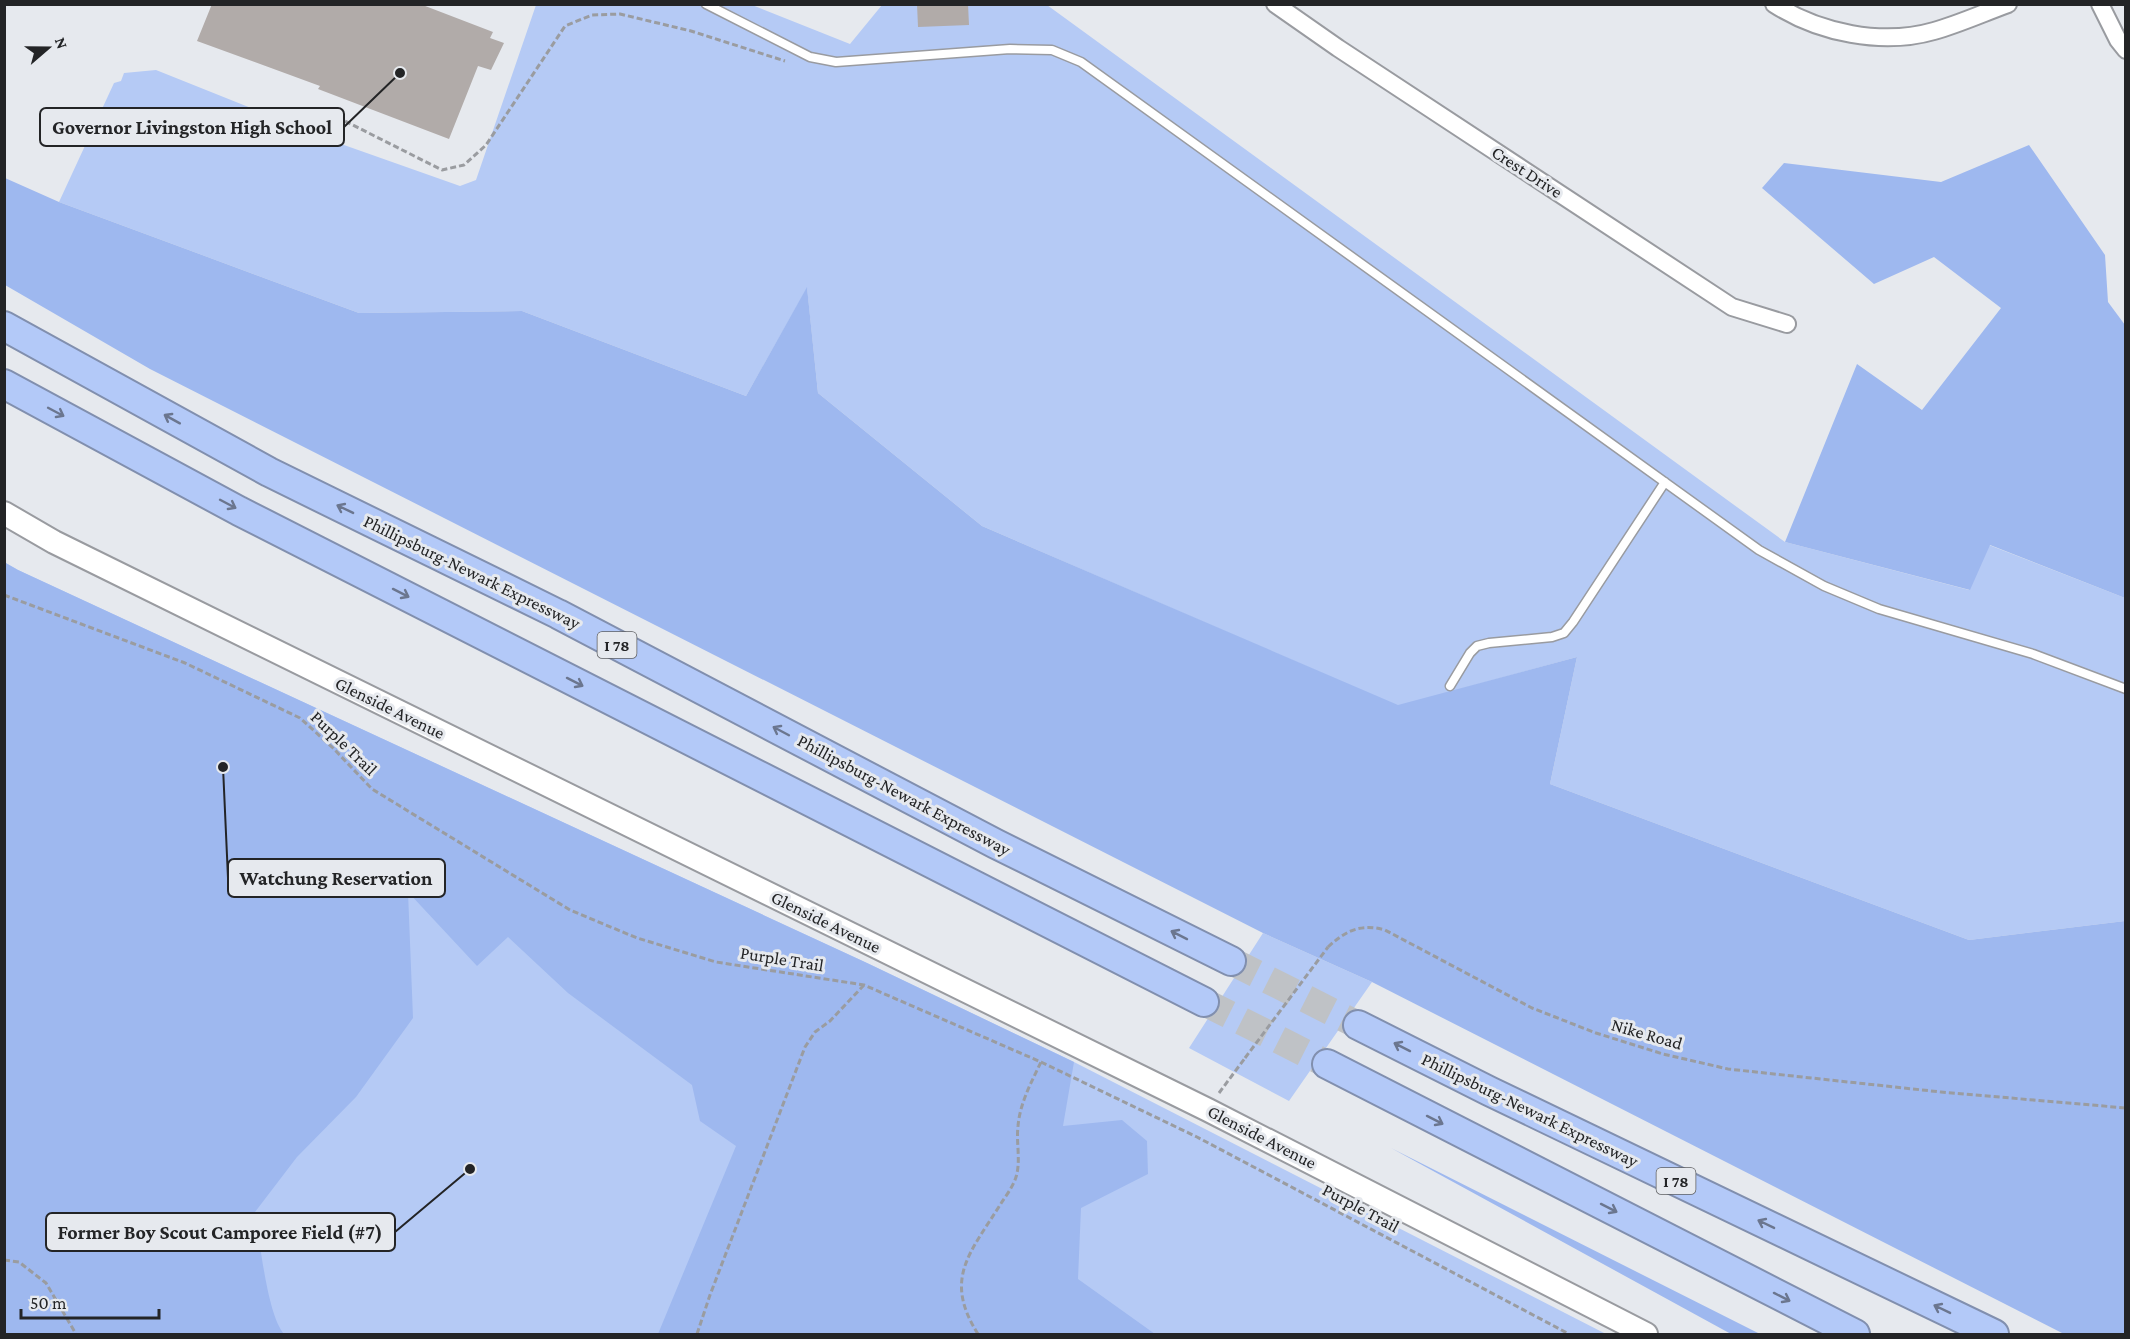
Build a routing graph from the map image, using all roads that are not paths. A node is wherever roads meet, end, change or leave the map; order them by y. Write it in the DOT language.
graph roads {
  1 [pos="706,4"];
  2 [pos="1275,4"];
  3 [pos="1774,4"];
  4 [pos="2008,4"];
  5 [pos="2100,4"];
  6 [pos="2126,50"];
  7 [pos="1787,324"];
  8 [pos="4,327"];
  9 [pos="4,384"];
  10 [pos="1665,482"];
  11 [pos="4,513"];
  12 [pos="1450,686"];
  13 [pos="2126,689"];
  14 [pos="1231,961"];
  15 [pos="1204,1002"];
  16 [pos="1358,1025"];
  17 [pos="1327,1065"];
  18 [pos="1646,1335"];
  19 [pos="1855,1335"];
  20 [pos="1994,1335"];
  1 -- 10 [label="lane"];
  2 -- 7 [label="street, Crest Drive"];
  3 -- 4 [label="street"];
  5 -- 6 [label="street"];
  14 -- 8 [label="highway, Phillipsburg-Newark Expressway / I 78, one-way"];
  9 -- 15 [label="highway, one-way"];
  10 -- 12 [label="lane"];
  10 -- 13 [label="lane"];
  11 -- 18 [label="main road, Glenside Avenue"];
  20 -- 16 [label="highway, Phillipsburg-Newark Expressway / I 78, one-way"];
  17 -- 19 [label="highway, one-way"];
}
